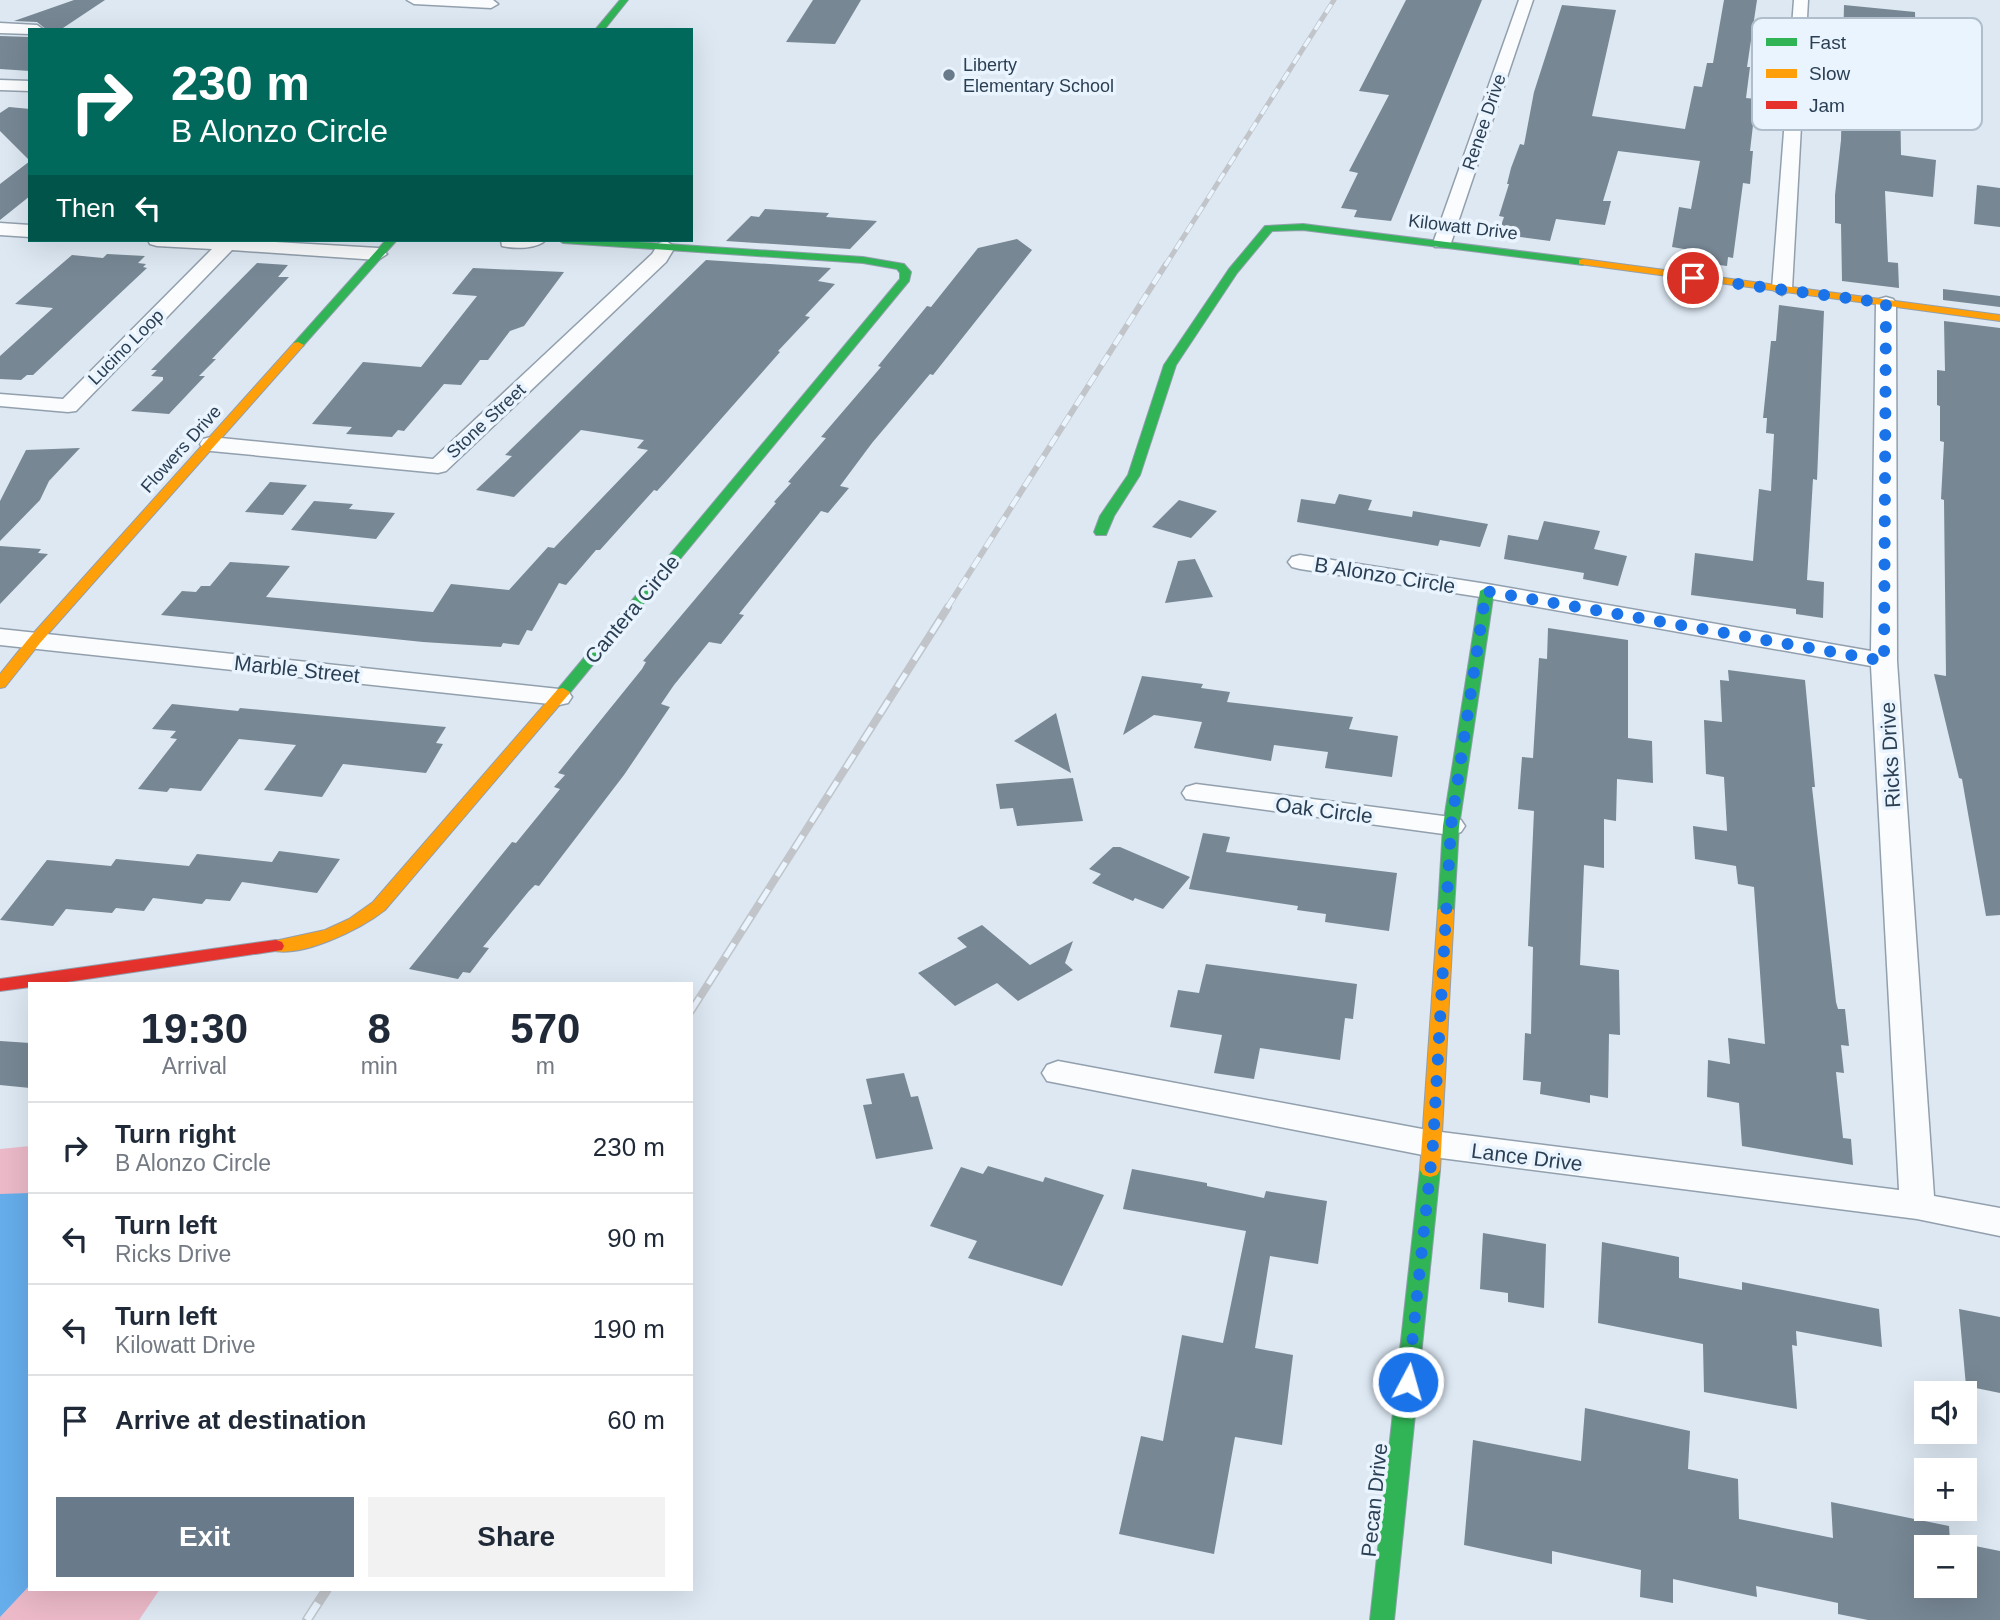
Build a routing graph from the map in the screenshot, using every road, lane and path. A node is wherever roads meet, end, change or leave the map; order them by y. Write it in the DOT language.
graph roads {
  1 [pos="414,0"];
  2 [pos="624,0"];
  3 [pos="1527,0"];
  4 [pos="1801,0"];
  5 [pos="491,4"];
  6 [pos="1800,18"];
  7 [pos="0,28"];
  8 [pos="601,28"];
  9 [pos="28,30"];
  10 [pos="0,85"];
  11 [pos="28,86"];
  12 [pos="1792,130"];
  13 [pos="0,229"];
  14 [pos="28,231"];
  15 [pos="229,242"];
  16 [pos="390,242"];
  17 [pos="592,242"];
  18 [pos="1442,243"];
  19 [pos="666,247"];
  20 [pos="378,254"];
  21 [pos="1782,289"];
  22 [pos="1886,303"];
  23 [pos="2000,318"];
  24 [pos="0,400"];
  25 [pos="211,444"];
  26 [pos="1101,532"];
  27 [pos="1300,562"];
  28 [pos="1486,591"];
  29 [pos="0,637"];
  30 [pos="34,640"];
  31 [pos="1884,661"];
  32 [pos="0,684"];
  33 [pos="558,697"];
  34 [pos="1196,793"];
  35 [pos="1451,826"];
  36 [pos="0,985"];
  37 [pos="1058,1073"];
  38 [pos="1433,1144"];
  39 [pos="1917,1206"];
  40 [pos="2000,1222"];
  41 [pos="1382,1620"];
  1 -- 5 [label="street"];
  2 -- 8 [label="street"];
  3 -- 18 [label="street, Renee Drive"];
  4 -- 6 [label="street"];
  7 -- 9 [label="street"];
  10 -- 11 [label="street"];
  12 -- 21 [label="street"];
  13 -- 14 [label="street"];
  15 -- 20 [label="street"];
  15 -- 24 [label="street, Lucino Loop"];
  16 -- 20 [label="street, Flowers Drive"];
  17 -- 19 [label="street, Cantera Circle"];
  18 -- 21 [label="street, Kilowatt Drive"];
  18 -- 26 [label="street, Kilowatt Drive"];
  19 -- 25 [label="street, Stone Street"];
  19 -- 33 [label="street, Cantera Circle"];
  20 -- 25 [label="street, Flowers Drive"];
  21 -- 22 [label="street, Kilowatt Drive"];
  22 -- 23 [label="street, Kilowatt Drive"];
  22 -- 31 [label="street, Ricks Drive"];
  25 -- 30 [label="street, Flowers Drive"];
  27 -- 28 [label="street, B Alonzo Circle"];
  28 -- 31 [label="street, B Alonzo Circle"];
  28 -- 35 [label="street, Pecan Drive"];
  29 -- 30 [label="street, Marble Street"];
  30 -- 32 [label="street, Flowers Drive"];
  30 -- 33 [label="street, Marble Street"];
  31 -- 39 [label="street, Ricks Drive"];
  33 -- 36 [label="street, Cantera Circle"];
  34 -- 35 [label="street, Oak Circle"];
  35 -- 38 [label="street, Pecan Drive"];
  37 -- 38 [label="street, Lance Drive"];
  38 -- 39 [label="street, Lance Drive"];
  38 -- 41 [label="street, Pecan Drive"];
  39 -- 40 [label="street, Lance Drive"];
}
